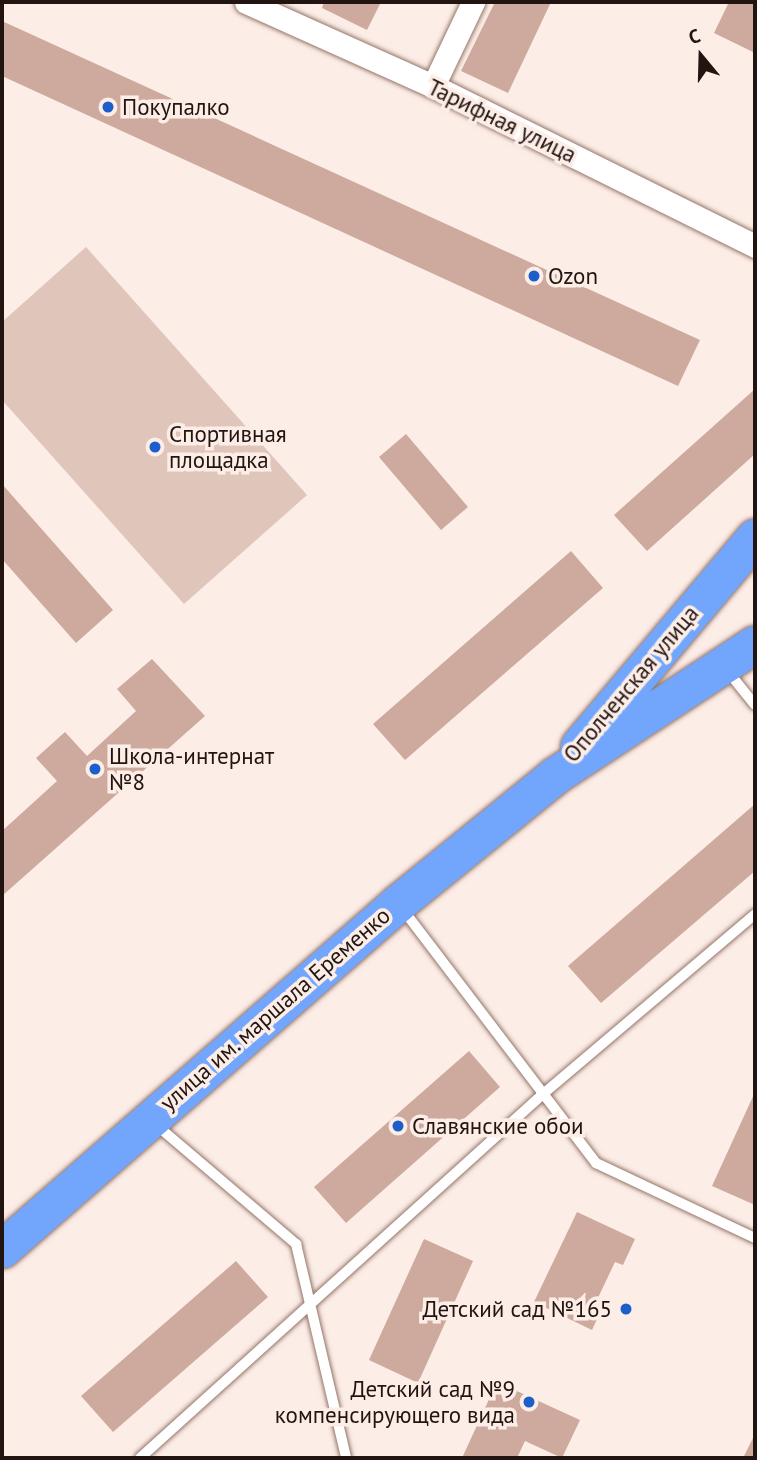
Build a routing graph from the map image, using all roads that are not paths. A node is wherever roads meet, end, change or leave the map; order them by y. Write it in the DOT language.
graph roads {
  1 [pos="246,2"];
  2 [pos="472,2"];
  3 [pos="433,86"];
  4 [pos="755,246"];
  5 [pos="755,537"];
  6 [pos="755,644"];
  7 [pos="723,665"];
  8 [pos="755,705"];
  9 [pos="554,776"];
  10 [pos="398,902"];
  11 [pos="755,914"];
  12 [pos="543,1094"];
  13 [pos="149,1119"];
  14 [pos="755,1238"];
  15 [pos="2,1249"];
  16 [pos="309,1303"];
  17 [pos="141,1458"];
  18 [pos="346,1458"];
  1 -- 3 [label="street, Тарифная улица"];
  2 -- 3 [label="street"];
  3 -- 4 [label="street, Тарифная улица"];
  5 -- 9 [label="highway, Ополченская улица"];
  6 -- 7 [label="highway, Ополченская улица"];
  7 -- 8 [label="lane"];
  7 -- 9 [label="highway, Ополченская улица"];
  9 -- 10 [label="highway, улица им. маршала Еременко"];
  10 -- 12 [label="lane"];
  10 -- 13 [label="highway, улица им. маршала Еременко"];
  11 -- 12 [label="lane"];
  12 -- 14 [label="lane"];
  12 -- 16 [label="lane"];
  13 -- 15 [label="highway, улица им. маршала Еременко"];
  13 -- 16 [label="lane"];
  16 -- 17 [label="lane"];
  16 -- 18 [label="lane"];
}
